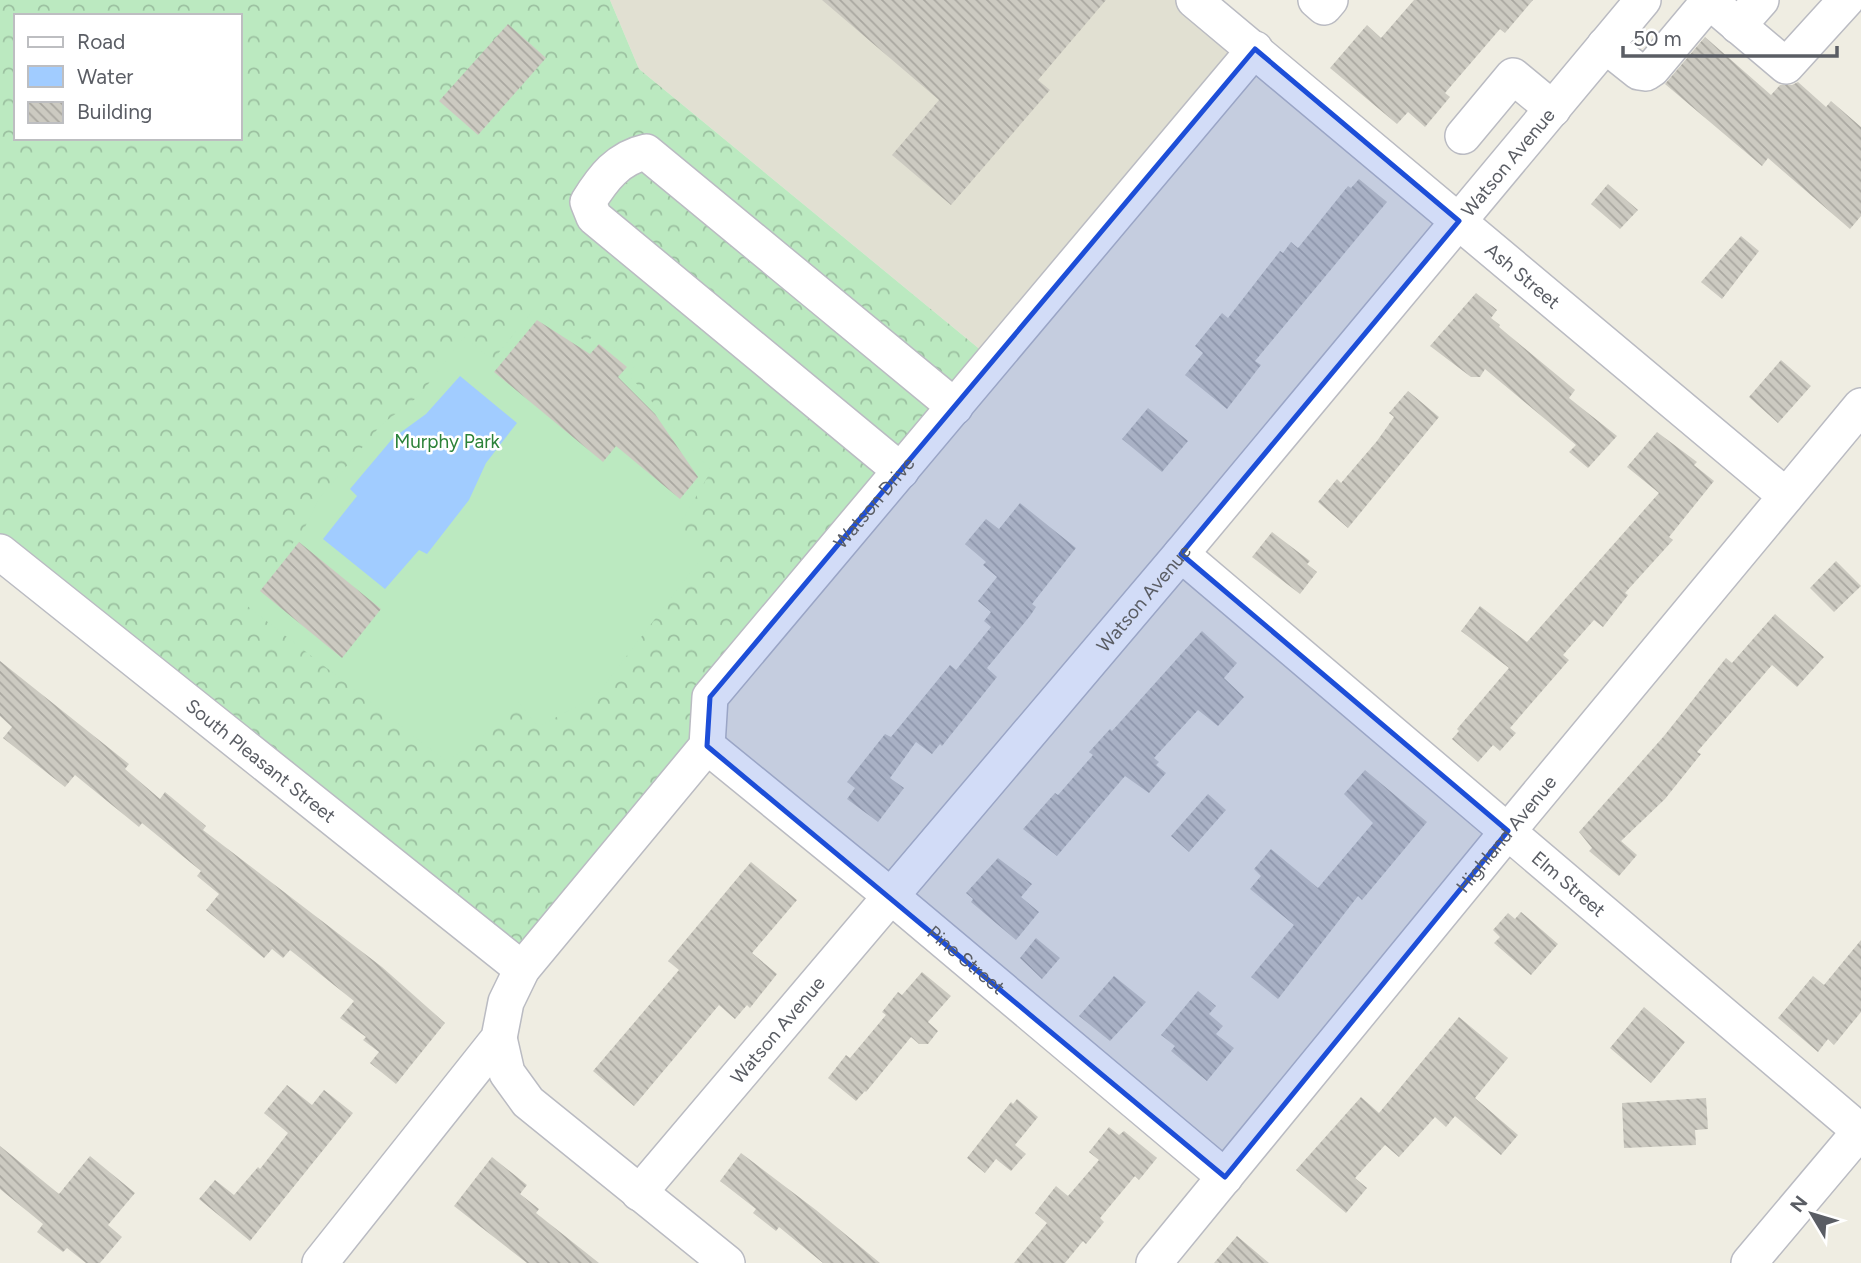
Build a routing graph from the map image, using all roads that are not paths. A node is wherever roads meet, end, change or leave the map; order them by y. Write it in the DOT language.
graph roads {
  1 [pos="1194,0"];
  2 [pos="1316,0"];
  3 [pos="1330,0"];
  4 [pos="1643,0"];
  5 [pos="1709,0"];
  6 [pos="1760,0"];
  7 [pos="1846,0"];
  8 [pos="1738,26"];
  9 [pos="1605,44"];
  10 [pos="1255,49"];
  11 [pos="1552,109"];
  12 [pos="1463,136"];
  13 [pos="1458,221"];
  14 [pos="1861,406"];
  15 [pos="955,407"];
  16 [pos="901,471"];
  17 [pos="1786,496"];
  18 [pos="0,552"];
  19 [pos="1181,554"];
  20 [pos="707,746"];
  21 [pos="1508,831"];
  22 [pos="892,897"];
  23 [pos="522,969"];
  24 [pos="499,1038"];
  25 [pos="1861,1131"];
  26 [pos="1224,1177"];
  27 [pos="639,1193"];
  28 [pos="320,1263"];
  29 [pos="727,1263"];
  30 [pos="1154,1263"];
  31 [pos="1749,1263"];
  1 -- 10 [label="street, Ash Street"];
  2 -- 3 [label="street"];
  4 -- 9 [label="street, Watson Avenue"];
  5 -- 8 [label="street"];
  5 -- 9 [label="street"];
  6 -- 8 [label="street"];
  7 -- 8 [label="street"];
  9 -- 11 [label="street, Watson Avenue"];
  10 -- 13 [label="street, Ash Street"];
  10 -- 15 [label="street, Watson Drive"];
  11 -- 12 [label="street"];
  11 -- 13 [label="street, Watson Avenue"];
  13 -- 17 [label="street, Ash Street"];
  13 -- 19 [label="street, Watson Avenue"];
  14 -- 17 [label="street, Highland Avenue"];
  15 -- 16 [label="street, Watson Drive"];
  15 -- 16 [label="street"];
  16 -- 20 [label="street, Watson Drive"];
  17 -- 21 [label="street, Highland Avenue"];
  18 -- 23 [label="street, South Pleasant Street"];
  19 -- 21 [label="street, Elm Street"];
  19 -- 22 [label="street, Watson Avenue"];
  20 -- 22 [label="street, Pine Street"];
  20 -- 23 [label="street"];
  21 -- 25 [label="street, Elm Street"];
  21 -- 26 [label="street, Highland Avenue"];
  22 -- 26 [label="street, Pine Street"];
  22 -- 27 [label="street, Watson Avenue"];
  23 -- 24 [label="street"];
  24 -- 27 [label="street"];
  24 -- 28 [label="street"];
  25 -- 31 [label="street"];
  26 -- 30 [label="street, Highland Avenue"];
  27 -- 29 [label="street"];
}
